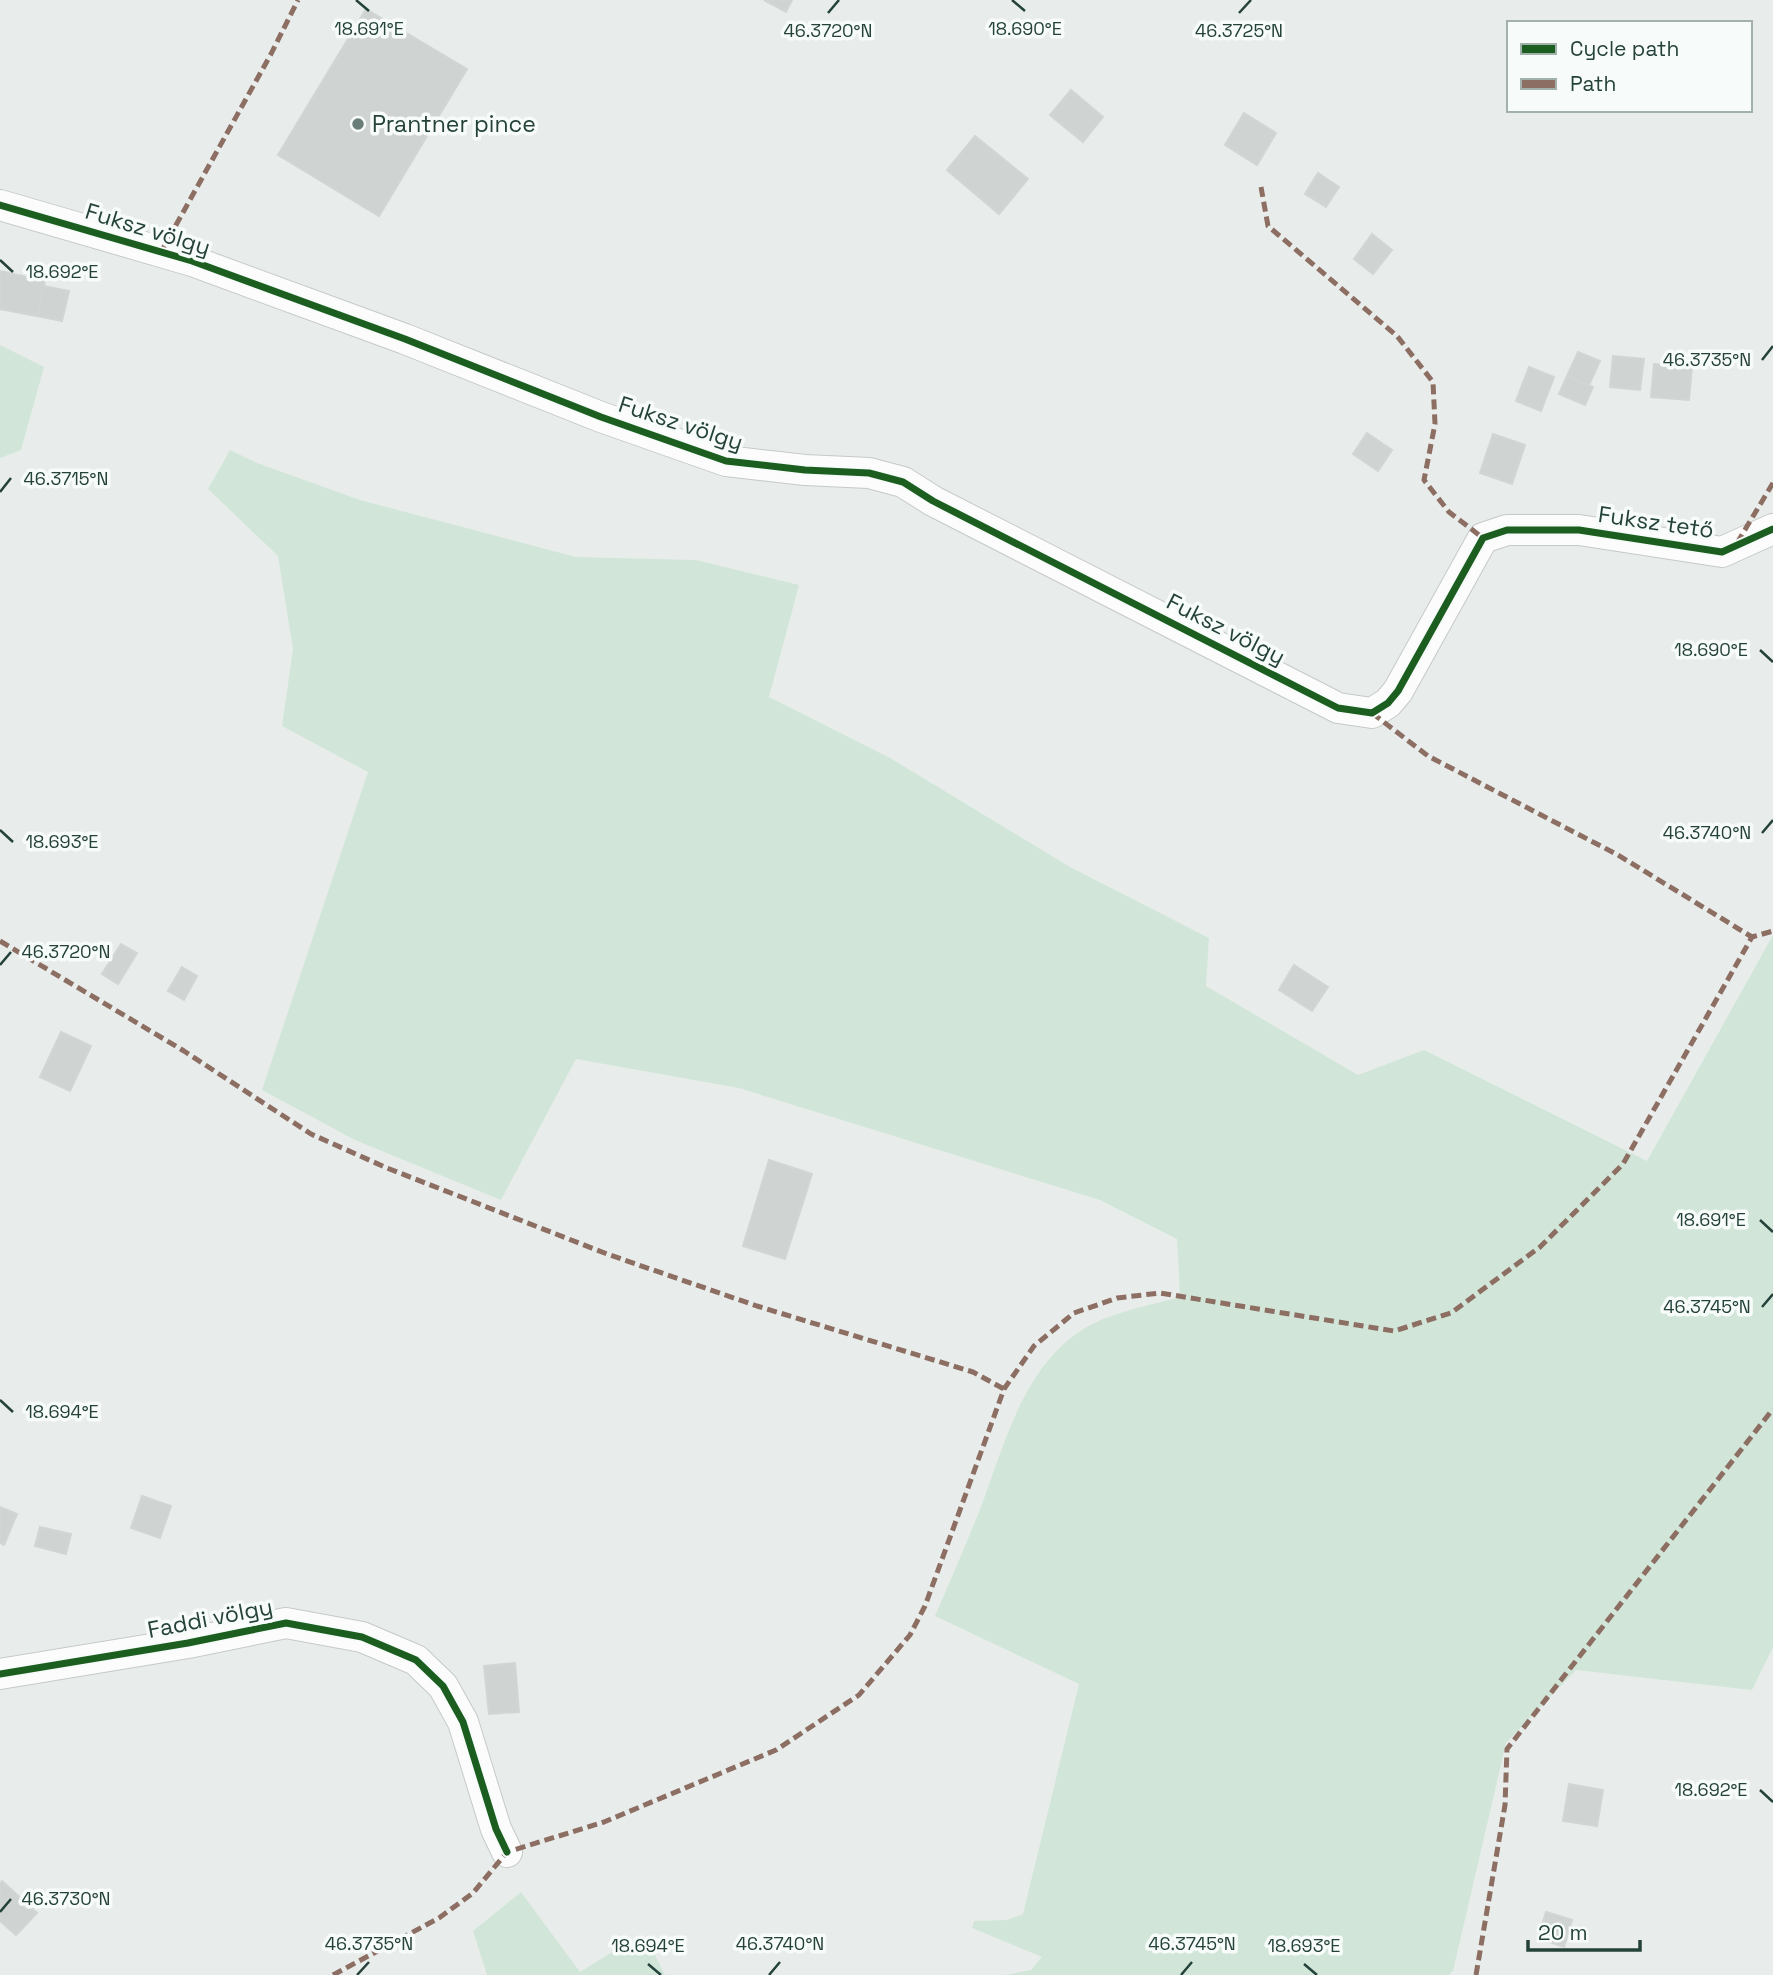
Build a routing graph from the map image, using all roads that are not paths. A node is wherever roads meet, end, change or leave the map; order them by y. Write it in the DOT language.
graph roads {
  1 [pos="0,205"];
  2 [pos="1773,529"];
  3 [pos="1372,713"];
  4 [pos="0,1674"];
  5 [pos="507,1852"];
  1 -- 3 [label="street, Fuksz völgy"];
  2 -- 3 [label="street, Fuksz tető"];
  4 -- 5 [label="street, Faddi völgy"];
}
